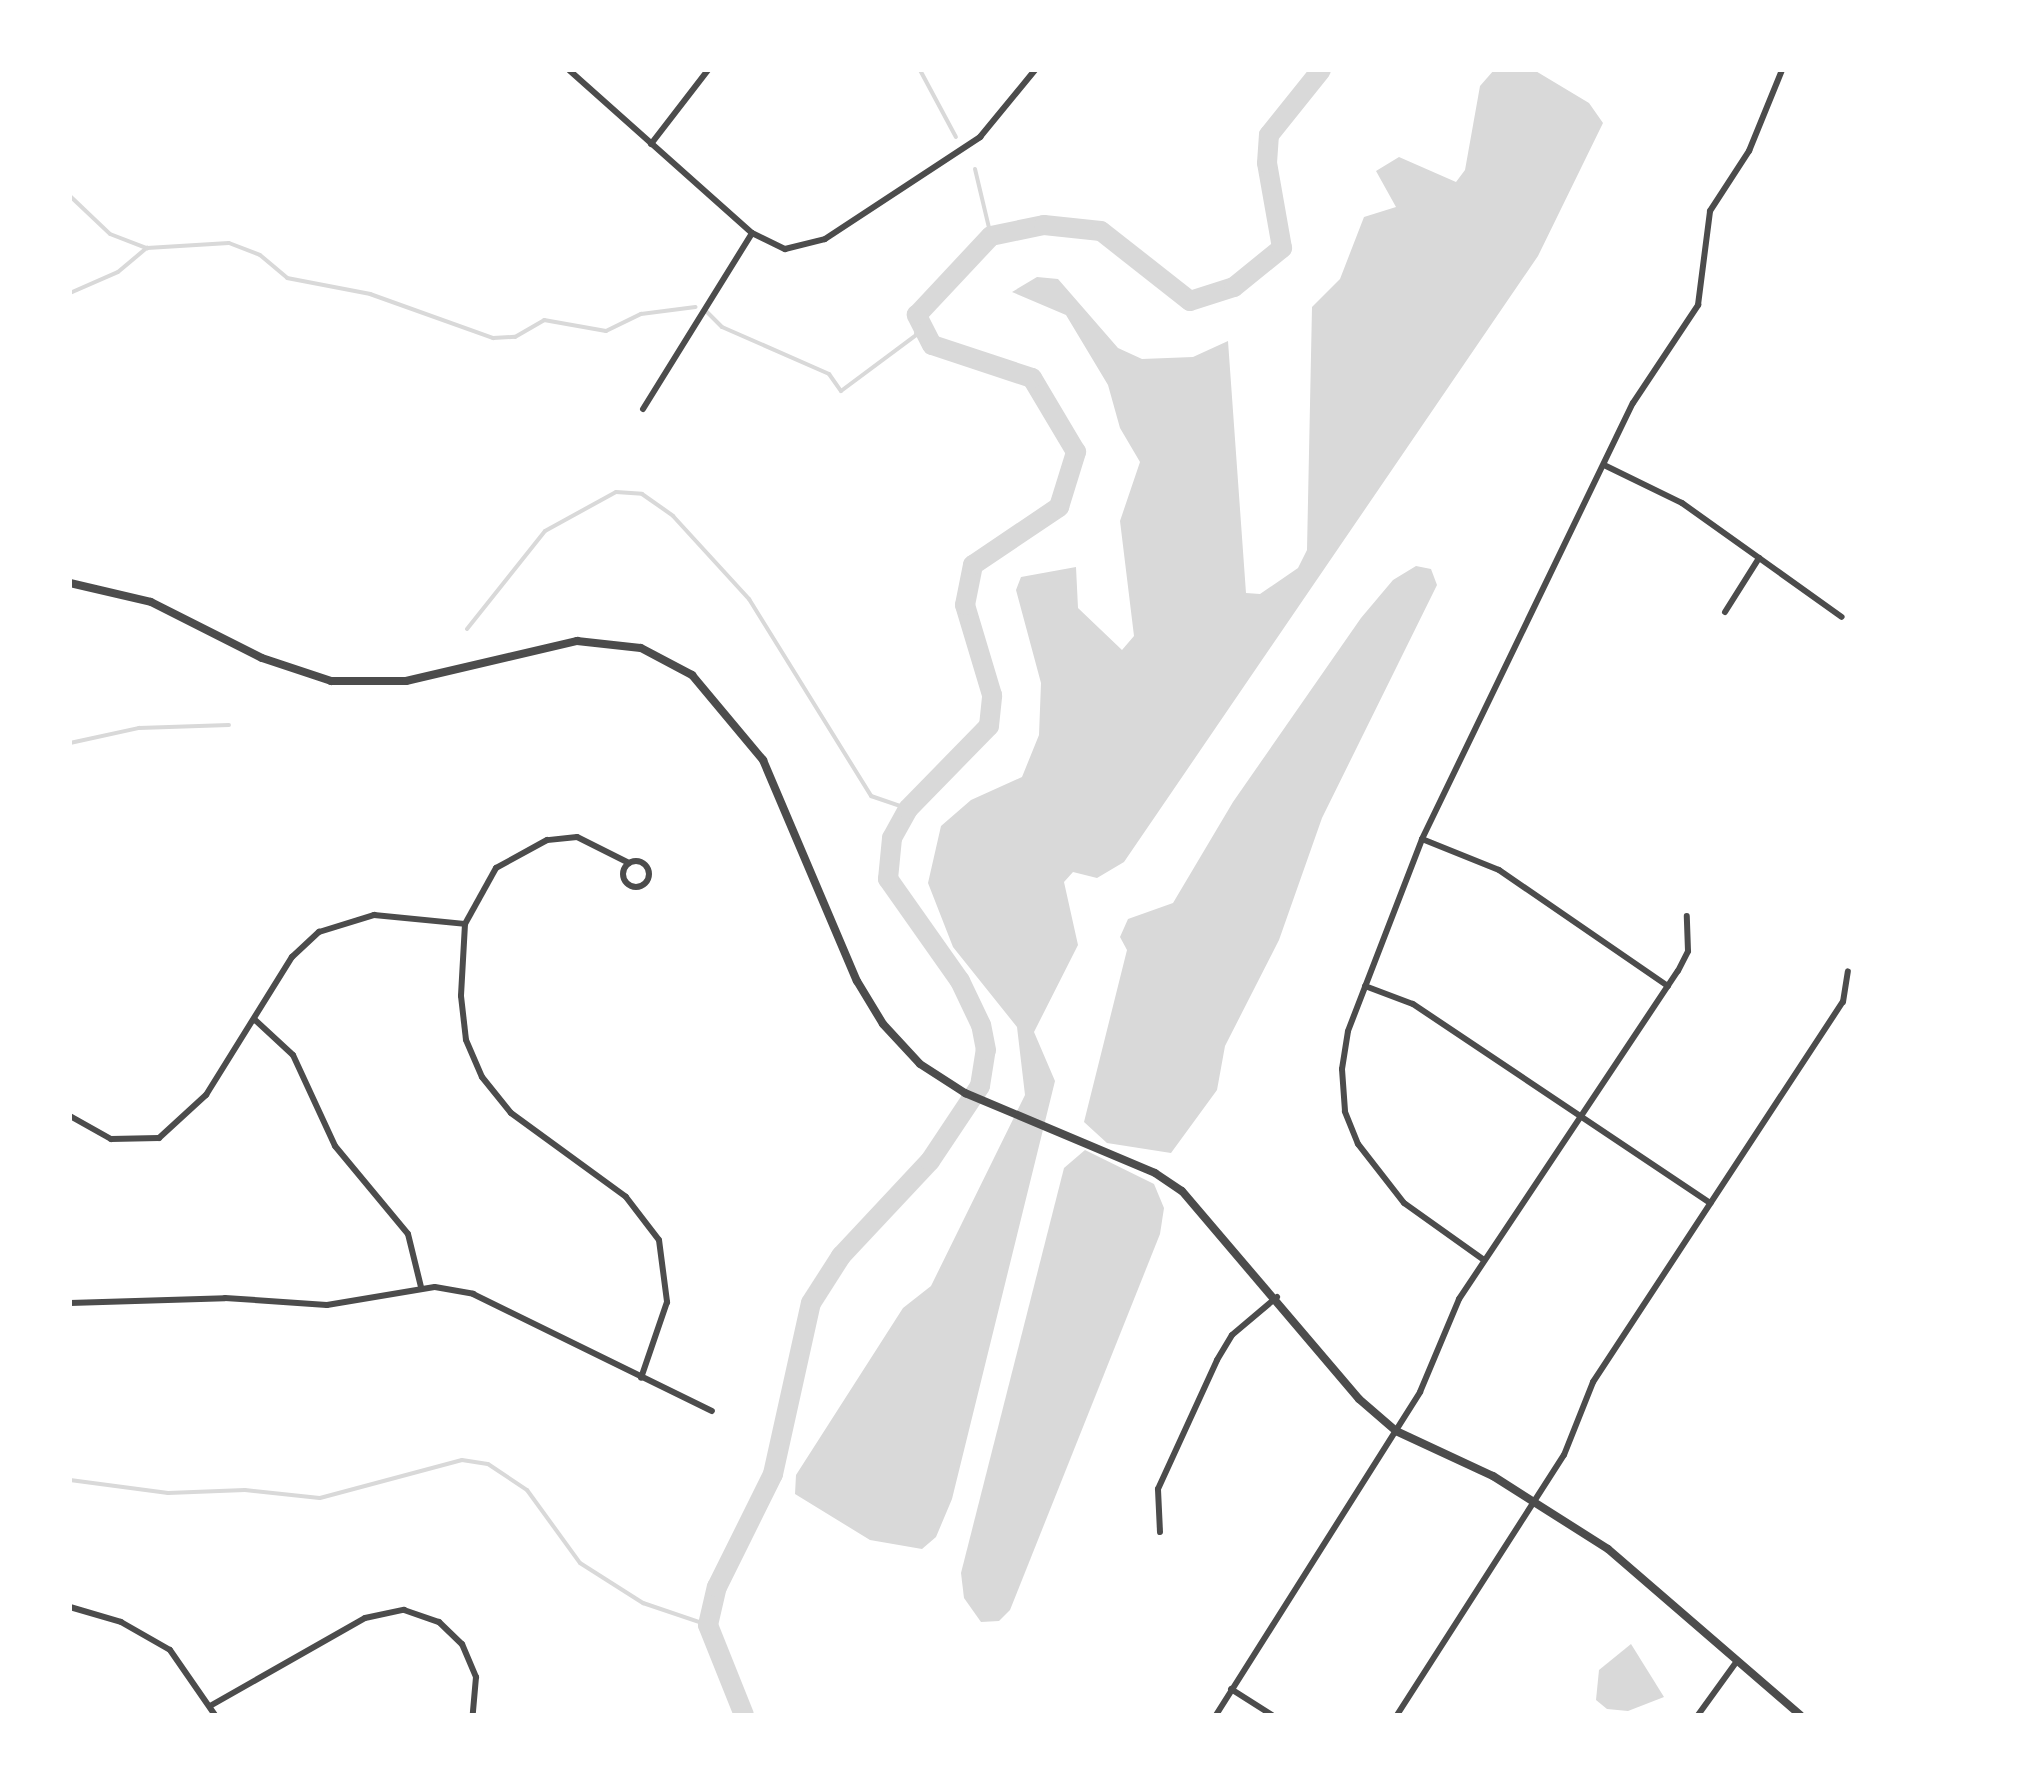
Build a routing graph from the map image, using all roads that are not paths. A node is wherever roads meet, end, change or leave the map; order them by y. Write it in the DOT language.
graph roads {
  1 [pos="569,70"];
  2 [pos="708,70"];
  3 [pos="1035,70"];
  4 [pos="1782,70"];
  5 [pos="652,144"];
  6 [pos="752,233"];
  7 [pos="642,408"];
  8 [pos="1604,465"];
  9 [pos="1760,558"];
  10 [pos="70,583"];
  11 [pos="1725,612"];
  12 [pos="1842,617"];
  13 [pos="1422,839"];
  14 [pos="629,863"];
  15 [pos="1686,916"];
  16 [pos="465,924"];
  17 [pos="1848,971"];
  18 [pos="1365,986"];
  19 [pos="1668,986"];
  20 [pos="254,1018"];
  21 [pos="1578,1114"];
  22 [pos="70,1116"];
  23 [pos="1710,1204"];
  24 [pos="1484,1260"];
  25 [pos="421,1287"];
  26 [pos="1278,1297"];
  27 [pos="70,1302"];
  28 [pos="641,1378"];
  29 [pos="712,1412"];
  30 [pos="1396,1431"];
  31 [pos="1534,1502"];
  32 [pos="1160,1532"];
  33 [pos="70,1607"];
  34 [pos="1737,1661"];
  35 [pos="1231,1689"];
  36 [pos="210,1706"];
  37 [pos="215,1715"];
  38 [pos="473,1715"];
  39 [pos="1216,1715"];
  40 [pos="1272,1715"];
  41 [pos="1398,1715"];
  42 [pos="1698,1715"];
  43 [pos="1800,1715"];
  1 -- 5 [label="street"];
  2 -- 5 [label="street"];
  3 -- 6 [label="street"];
  4 -- 8 [label="street"];
  5 -- 6 [label="street"];
  6 -- 7 [label="street"];
  8 -- 9 [label="street"];
  8 -- 13 [label="street"];
  9 -- 11 [label="street"];
  9 -- 12 [label="street"];
  10 -- 26 [label="street"];
  13 -- 18 [label="street"];
  13 -- 19 [label="street"];
  14 -- 14 [label="street"];
  14 -- 16 [label="street"];
  15 -- 19 [label="street"];
  16 -- 20 [label="street"];
  16 -- 28 [label="street"];
  17 -- 23 [label="street"];
  18 -- 21 [label="street"];
  18 -- 24 [label="street"];
  19 -- 21 [label="street"];
  20 -- 22 [label="street"];
  20 -- 25 [label="street"];
  21 -- 23 [label="street"];
  21 -- 24 [label="street"];
  23 -- 31 [label="street"];
  24 -- 30 [label="street"];
  25 -- 27 [label="street"];
  25 -- 28 [label="street"];
  26 -- 30 [label="street"];
  26 -- 32 [label="street"];
  28 -- 29 [label="street"];
  30 -- 31 [label="street"];
  30 -- 35 [label="street"];
  31 -- 34 [label="street"];
  31 -- 41 [label="street"];
  33 -- 36 [label="street"];
  34 -- 42 [label="street"];
  34 -- 43 [label="street"];
  35 -- 39 [label="street"];
  35 -- 40 [label="street"];
  36 -- 37 [label="street"];
  36 -- 38 [label="street"];
}
